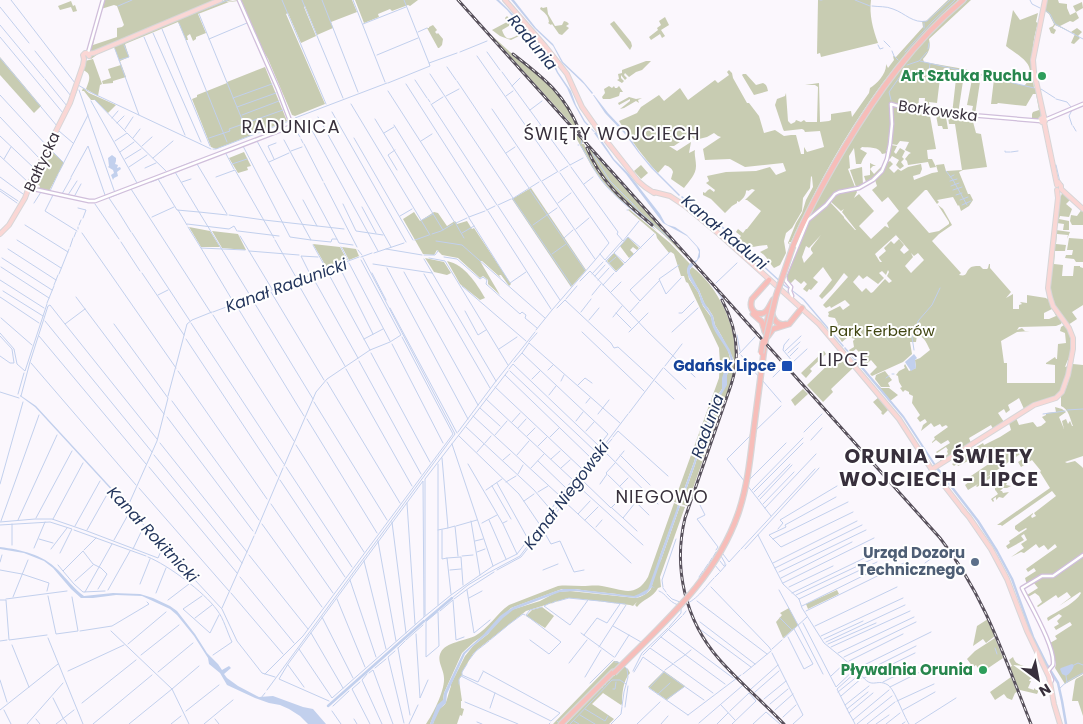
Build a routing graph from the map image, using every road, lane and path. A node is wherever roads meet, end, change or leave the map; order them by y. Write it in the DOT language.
graph roads {
  1 [pos="103,0"];
  2 [pos="220,0"];
  3 [pos="224,0"];
  4 [pos="239,0"];
  5 [pos="505,0"];
  6 [pos="961,0"];
  7 [pos="1045,0"];
  8 [pos="213,4"];
  9 [pos="87,56"];
  10 [pos="1083,104"];
  11 [pos="1043,120"];
  12 [pos="1059,188"];
  13 [pos="30,189"];
  14 [pos="1083,209"];
  15 [pos="0,234"];
  16 [pos="792,246"];
  17 [pos="768,280"];
  18 [pos="760,289"];
  19 [pos="791,298"];
  20 [pos="773,300"];
  21 [pos="802,309"];
  22 [pos="772,312"];
  23 [pos="797,314"];
  24 [pos="765,332"];
  25 [pos="765,343"];
  26 [pos="924,459"];
  27 [pos="934,468"];
  28 [pos="939,480"];
  29 [pos="1083,555"];
  30 [pos="613,672"];
  31 [pos="1049,682"];
  32 [pos="563,724"];
  33 [pos="1059,724"];
  1 -- 9 [label="street"];
  2 -- 8 [label="main road"];
  3 -- 8 [label="main road"];
  4 -- 13 [label="street"];
  5 -- 17 [label="main road"];
  6 -- 16 [label="highway"];
  6 -- 16 [label="highway"];
  7 -- 11 [label="main road"];
  8 -- 9 [label="main road"];
  9 -- 13 [label="main road, Bałtycka"];
  10 -- 11 [label="street"];
  11 -- 12 [label="main road"];
  11 -- 19 [label="street, Borkowska"];
  12 -- 14 [label="main road"];
  12 -- 27 [label="main road"];
  13 -- 15 [label="main road, Bałtycka"];
  16 -- 20 [label="highway, bridge"];
  16 -- 22 [label="highway, bridge"];
  17 -- 18 [label="highway"];
  17 -- 19 [label="main road"];
  17 -- 21 [label="main road"];
  18 -- 20 [label="highway"];
  18 -- 24 [label="highway"];
  19 -- 21 [label="main road"];
  20 -- 24 [label="highway, bridge"];
  21 -- 23 [label="highway"];
  21 -- 26 [label="main road"];
  22 -- 23 [label="highway"];
  22 -- 25 [label="highway, bridge"];
  23 -- 25 [label="highway, bridge"];
  24 -- 30 [label="highway, bridge"];
  25 -- 30 [label="highway, bridge"];
  26 -- 27 [label="main road"];
  26 -- 28 [label="main road"];
  27 -- 28 [label="main road"];
  28 -- 31 [label="main road"];
  29 -- 31 [label="street"];
  30 -- 32 [label="highway"];
  31 -- 33 [label="main road"];
}
